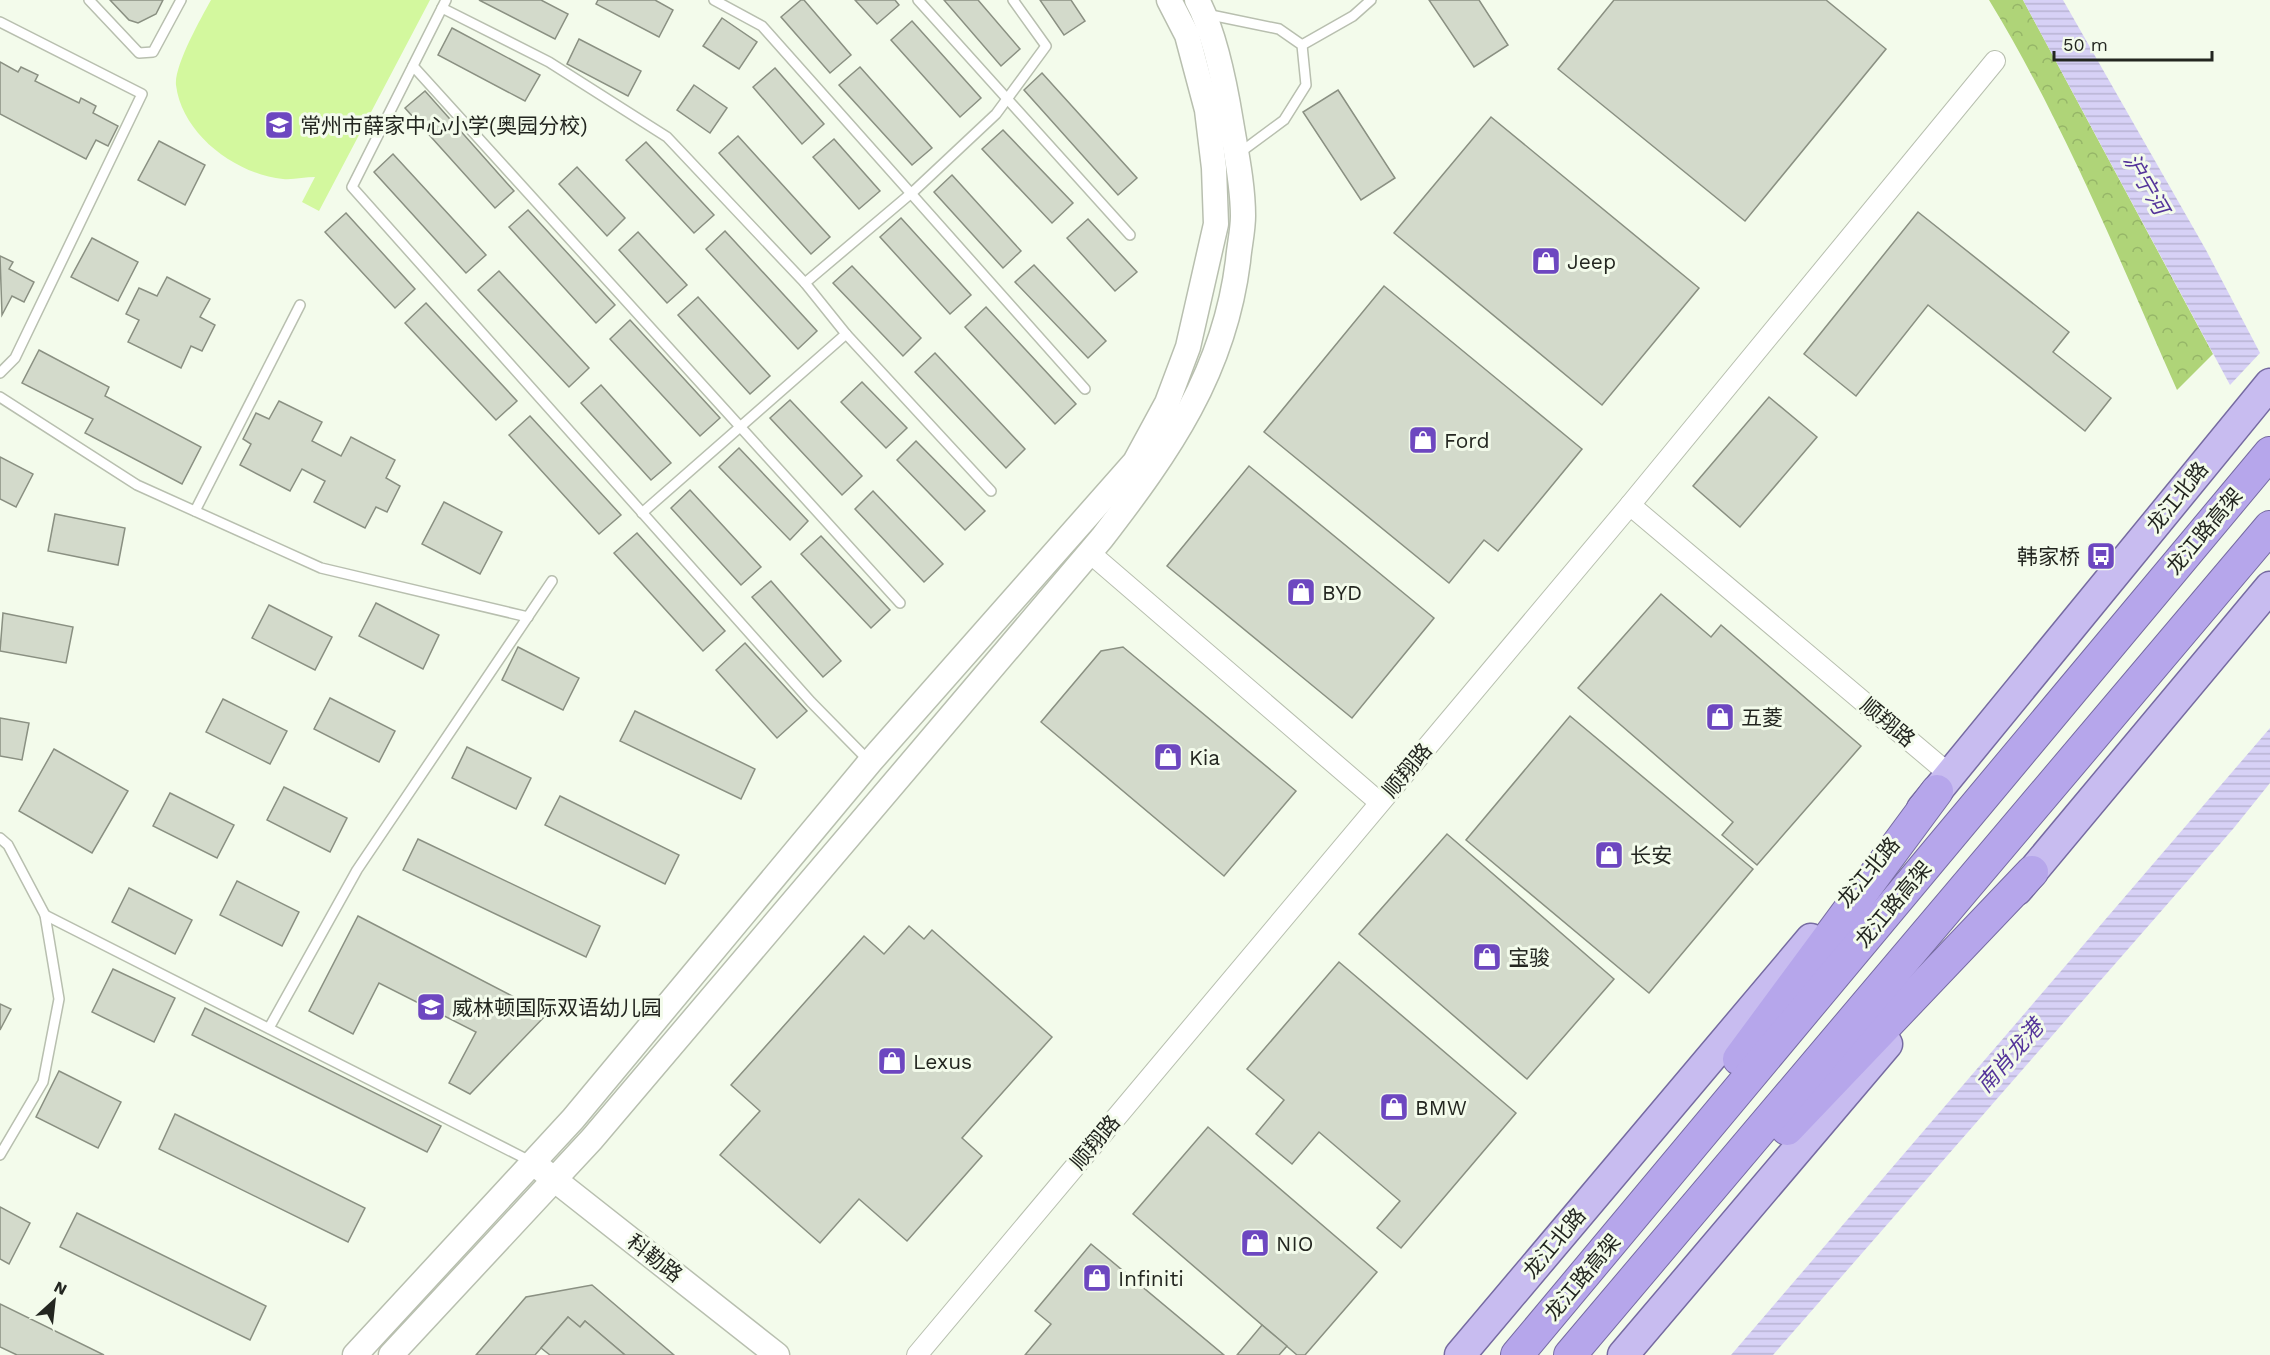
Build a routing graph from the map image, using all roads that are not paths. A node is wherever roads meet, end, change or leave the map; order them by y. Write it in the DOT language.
graph roads {
  1 [pos="89,0"];
  2 [pos="181,0"];
  3 [pos="714,0"];
  4 [pos="918,0"];
  5 [pos="1013,0"];
  6 [pos="1169,0"];
  7 [pos="1371,0"];
  8 [pos="444,4"];
  9 [pos="1199,6"];
  10 [pos="0,22"];
  11 [pos="1302,45"];
  12 [pos="1995,61"];
  13 [pos="413,66"];
  14 [pos="1007,99"];
  15 [pos="1236,155"];
  16 [pos="911,193"];
  17 [pos="1130,235"];
  18 [pos="805,284"];
  19 [pos="300,305"];
  20 [pos="846,334"];
  21 [pos="0,373"];
  22 [pos="2270,384"];
  23 [pos="1085,389"];
  24 [pos="0,397"];
  25 [pos="740,427"];
  26 [pos="2270,453"];
  27 [pos="991,491"];
  28 [pos="1630,505"];
  29 [pos="195,511"];
  30 [pos="642,513"];
  31 [pos="2270,527"];
  32 [pos="1090,553"];
  33 [pos="552,581"];
  34 [pos="2270,587"];
  35 [pos="900,603"];
  36 [pos="528,617"];
  37 [pos="870,762"];
  38 [pos="1943,782"];
  39 [pos="1379,802"];
  40 [pos="0,838"];
  41 [pos="2032,872"];
  42 [pos="45,915"];
  43 [pos="269,1028"];
  44 [pos="0,1155"];
  45 [pos="532,1162"];
  46 [pos="554,1178"];
  47 [pos="1525,1346"];
  48 [pos="765,1349"];
  49 [pos="355,1355"];
  50 [pos="392,1355"];
  51 [pos="916,1355"];
  52 [pos="1460,1355"];
  53 [pos="1570,1355"];
  54 [pos="1623,1355"];
  1 -- 2 [label="lane"];
  3 -- 16 [label="lane"];
  4 -- 14 [label="lane"];
  5 -- 14 [label="lane"];
  6 -- 37 [label="street"];
  7 -- 11 [label="lane"];
  8 -- 13 [label="lane"];
  8 -- 18 [label="lane"];
  9 -- 11 [label="lane"];
  9 -- 15 [label="street"];
  10 -- 21 [label="lane"];
  11 -- 15 [label="lane"];
  12 -- 28 [label="street"];
  13 -- 25 [label="lane"];
  13 -- 30 [label="lane"];
  14 -- 16 [label="lane"];
  14 -- 17 [label="lane"];
  15 -- 32 [label="street"];
  16 -- 18 [label="lane"];
  16 -- 23 [label="lane"];
  18 -- 20 [label="lane"];
  19 -- 29 [label="lane"];
  20 -- 25 [label="lane"];
  20 -- 27 [label="lane"];
  22 -- 38 [label="main road, 龙江北路"];
  24 -- 29 [label="lane"];
  25 -- 30 [label="lane"];
  25 -- 35 [label="lane"];
  26 -- 47 [label="highway, 龙江路高架"];
  28 -- 38 [label="street, 顺翔路"];
  28 -- 39 [label="street, 顺翔路"];
  29 -- 36 [label="lane"];
  30 -- 37 [label="lane"];
  31 -- 53 [label="highway, 龙江路高架"];
  32 -- 39 [label="street"];
  32 -- 46 [label="street"];
  33 -- 36 [label="lane"];
  34 -- 41 [label="main road"];
  36 -- 43 [label="lane"];
  37 -- 45 [label="street"];
  38 -- 47 [label="highway"];
  38 -- 52 [label="main road, 龙江北路"];
  39 -- 51 [label="street, 顺翔路"];
  40 -- 42 [label="lane"];
  41 -- 53 [label="highway"];
  41 -- 54 [label="main road"];
  42 -- 43 [label="lane"];
  42 -- 44 [label="lane"];
  43 -- 45 [label="lane"];
  45 -- 46 [label="street, 科勒路"];
  45 -- 49 [label="street"];
  46 -- 48 [label="street, 科勒路"];
  46 -- 50 [label="street"];
}
